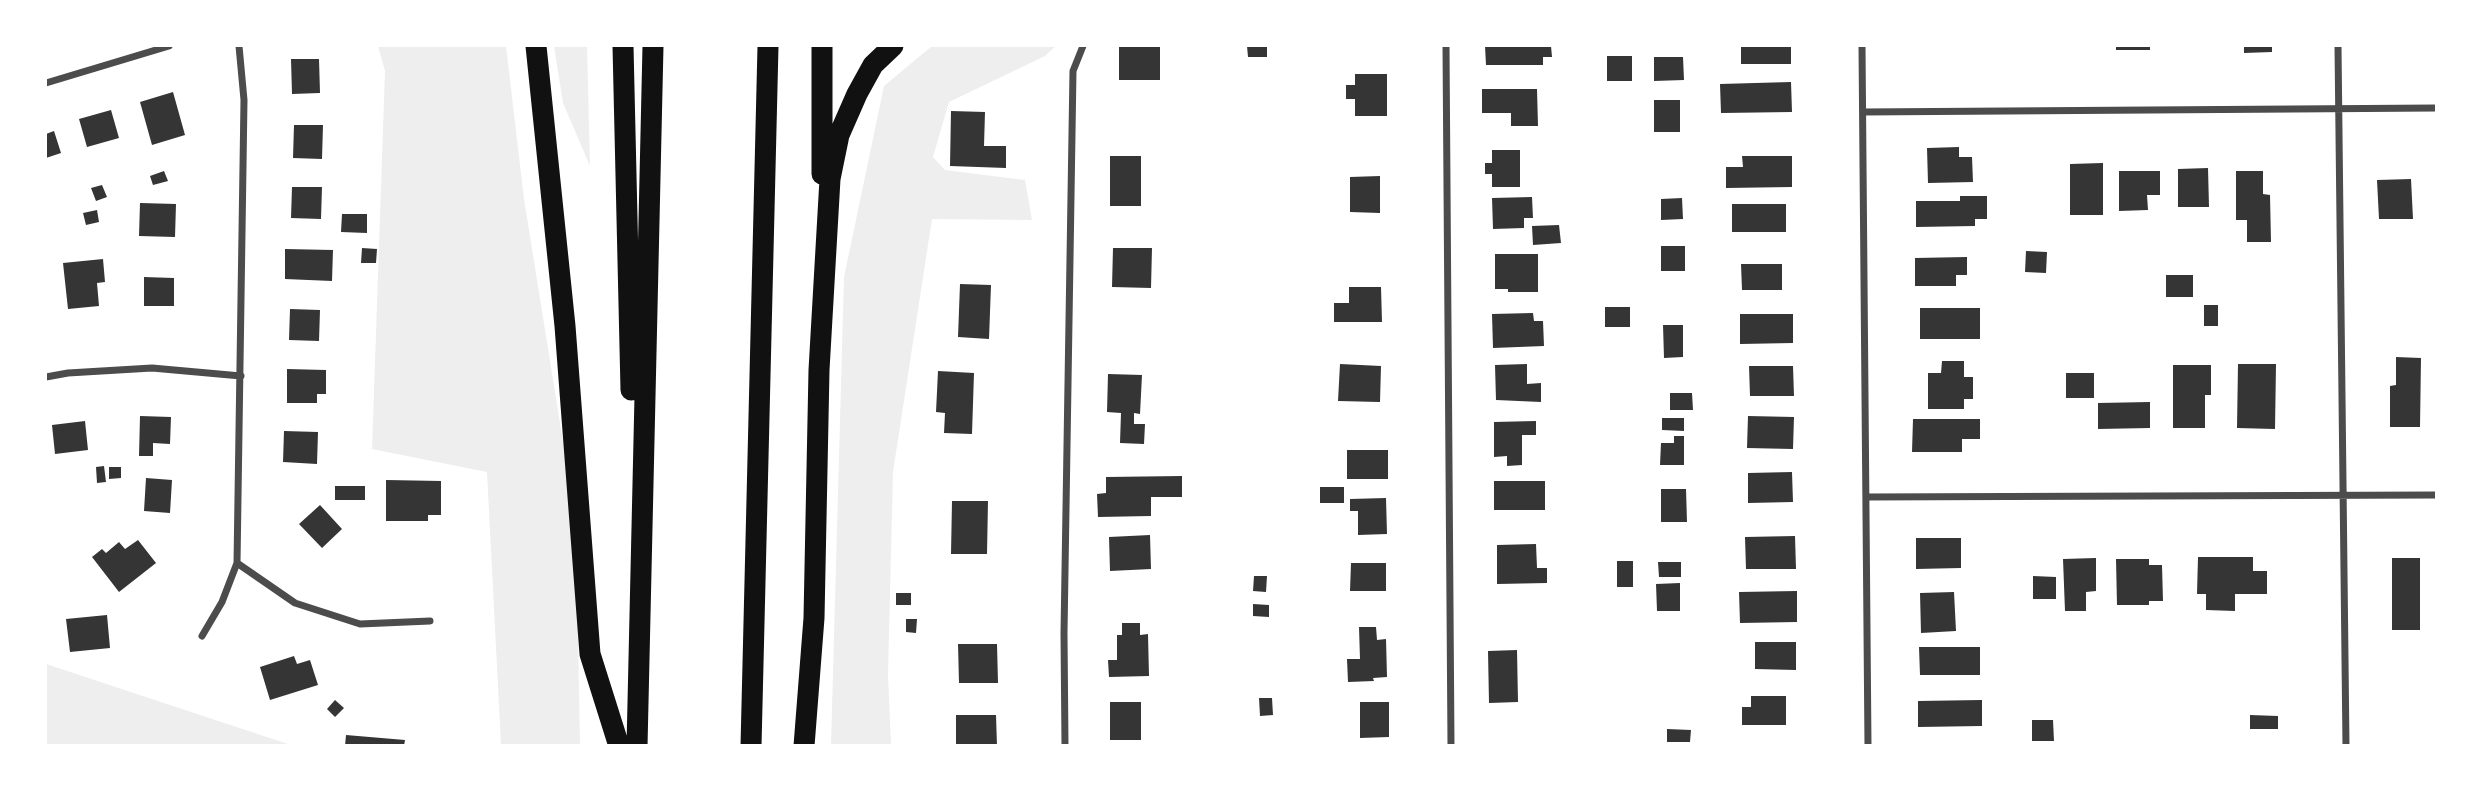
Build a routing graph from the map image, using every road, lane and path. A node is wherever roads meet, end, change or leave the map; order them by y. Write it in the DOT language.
graph roads {
  1 [pos="169,46"];
  2 [pos="239,46"];
  3 [pos="536,46"];
  4 [pos="623,46"];
  5 [pos="653,46"];
  6 [pos="768,46"];
  7 [pos="822,46"];
  8 [pos="893,46"];
  9 [pos="1083,46"];
  10 [pos="1446,46"];
  11 [pos="1862,46"];
  12 [pos="2338,46"];
  13 [pos="46,83"];
  14 [pos="2437,108"];
  15 [pos="2339,109"];
  16 [pos="1863,112"];
  17 [pos="823,320"];
  18 [pos="241,376"];
  19 [pos="46,377"];
  20 [pos="2437,495"];
  21 [pos="2343,496"];
  22 [pos="1866,497"];
  23 [pos="237,563"];
  24 [pos="430,621"];
  25 [pos="202,636"];
  26 [pos="639,657"];
  27 [pos="620,746"];
  28 [pos="637,746"];
  29 [pos="751,746"];
  30 [pos="804,746"];
  31 [pos="1065,746"];
  32 [pos="1451,746"];
  33 [pos="1868,746"];
  34 [pos="2346,746"];
  1 -- 13 [label="street"];
  2 -- 18 [label="street"];
  3 -- 27 [label="highway"];
  4 -- 26 [label="highway"];
  5 -- 26 [label="highway"];
  6 -- 29 [label="highway"];
  7 -- 17 [label="highway"];
  8 -- 17 [label="highway"];
  9 -- 31 [label="street"];
  10 -- 32 [label="street"];
  11 -- 16 [label="street"];
  12 -- 15 [label="street"];
  14 -- 15 [label="street"];
  15 -- 16 [label="street"];
  15 -- 21 [label="street"];
  16 -- 22 [label="street"];
  17 -- 30 [label="highway"];
  18 -- 19 [label="street"];
  18 -- 23 [label="street"];
  20 -- 21 [label="street"];
  21 -- 22 [label="street"];
  21 -- 34 [label="street"];
  22 -- 33 [label="street"];
  23 -- 24 [label="street"];
  23 -- 25 [label="street"];
  26 -- 28 [label="highway"];
}
